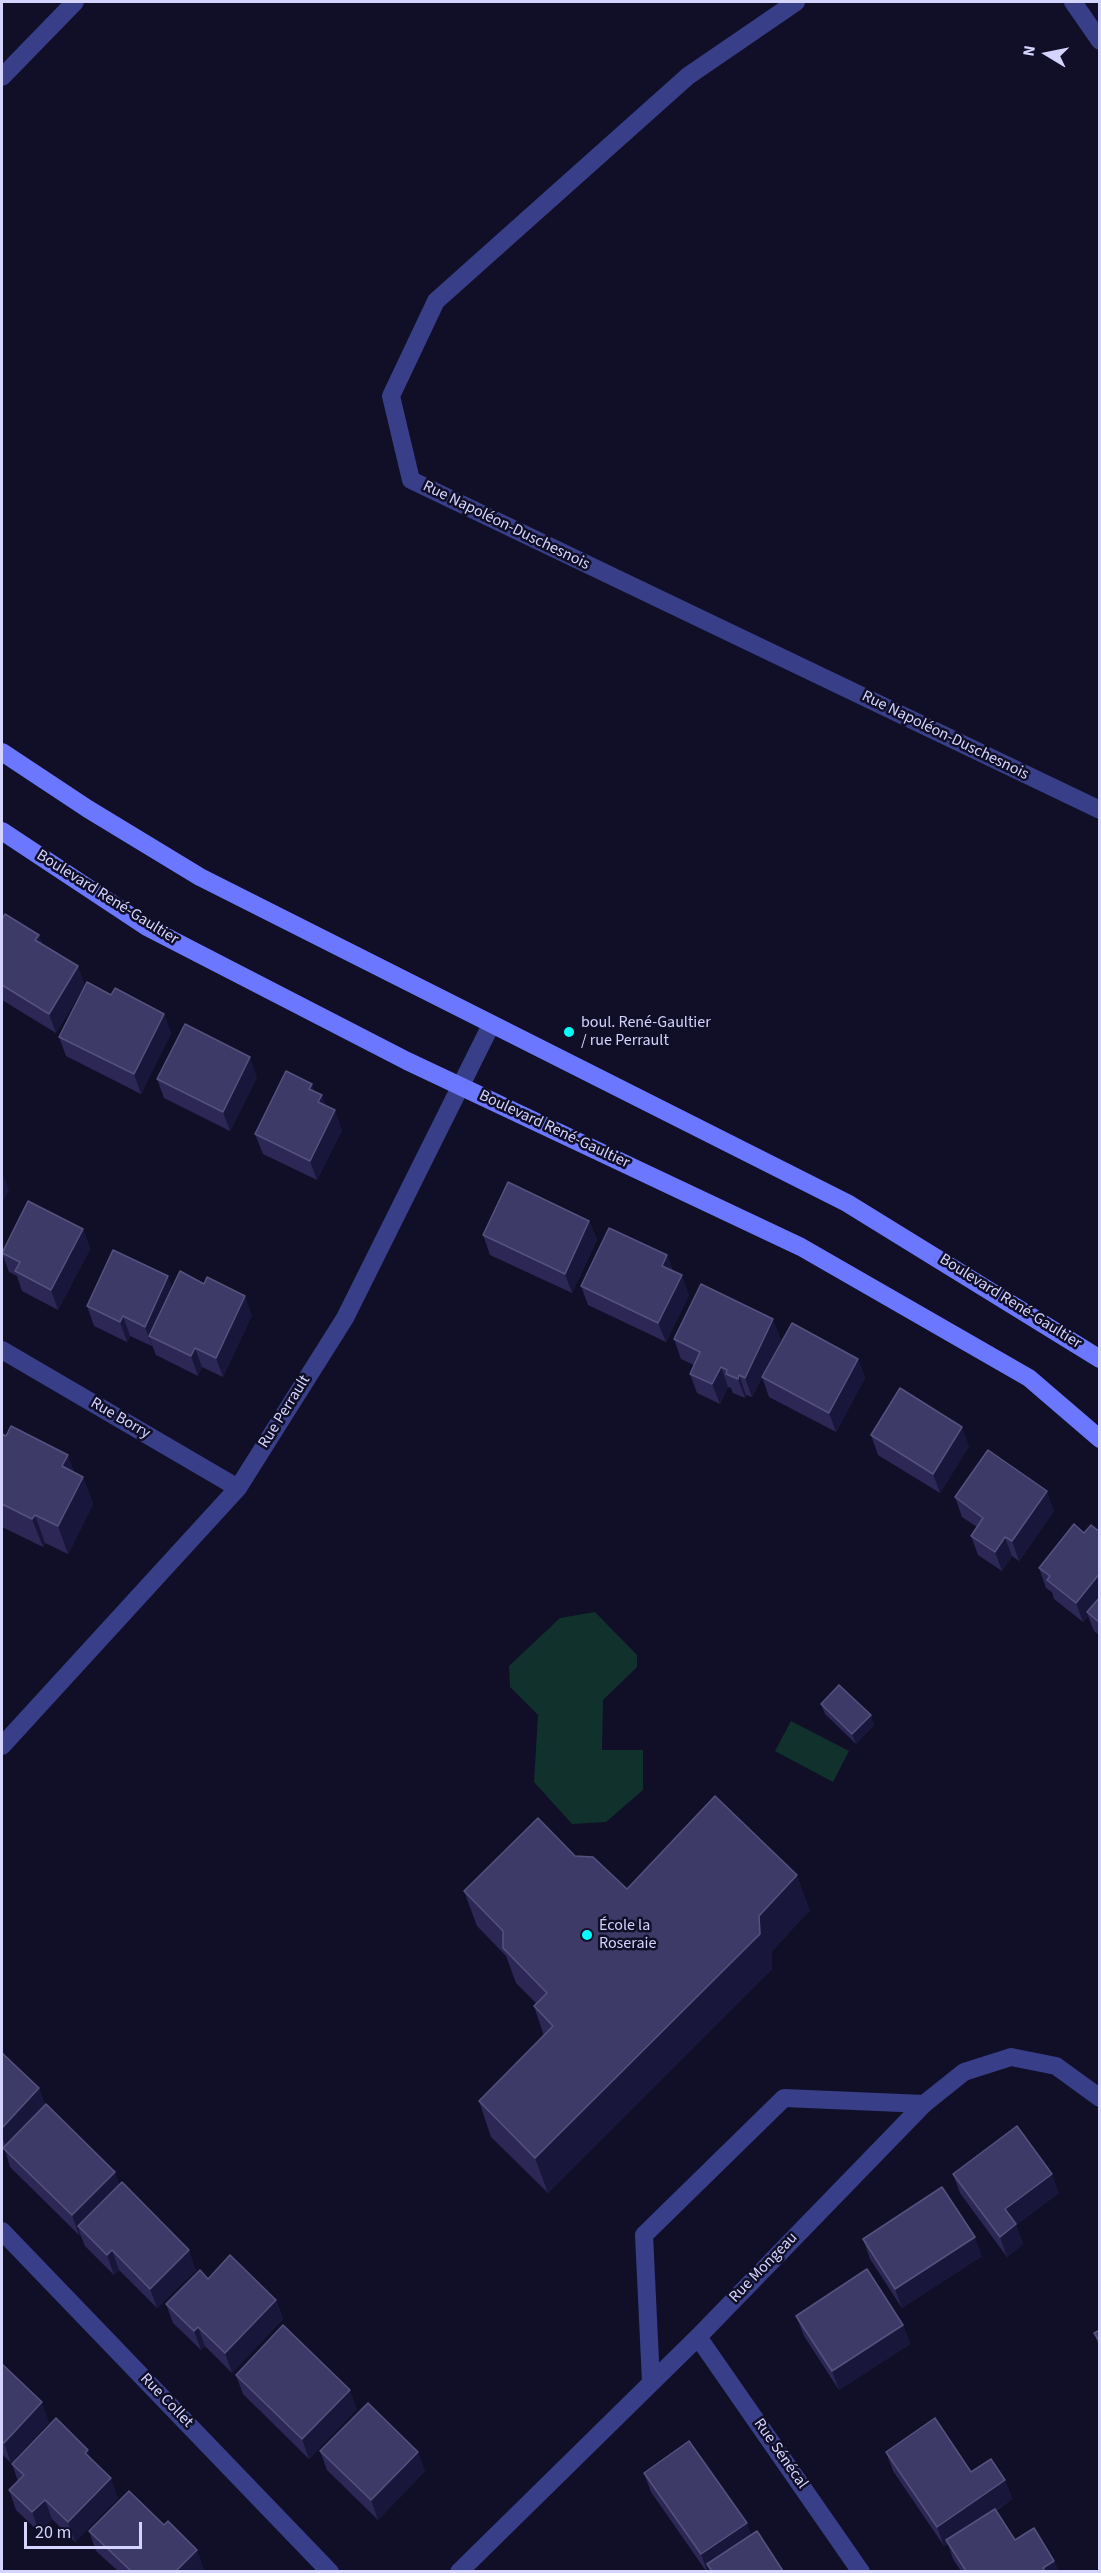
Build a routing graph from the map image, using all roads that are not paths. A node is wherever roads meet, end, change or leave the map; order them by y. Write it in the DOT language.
graph roads {
  1 [pos="75,2"];
  2 [pos="796,2"];
  3 [pos="1073,2"];
  4 [pos="1100,41"];
  5 [pos="2,77"];
  6 [pos="2,752"];
  7 [pos="1100,810"];
  8 [pos="2,831"];
  9 [pos="491,1025"];
  10 [pos="461,1087"];
  11 [pos="2,1350"];
  12 [pos="1100,1359"];
  13 [pos="1100,1439"];
  14 [pos="238,1488"];
  15 [pos="2,1746"];
  16 [pos="1100,2098"];
  17 [pos="924,2104"];
  18 [pos="2,2231"];
  19 [pos="698,2337"];
  20 [pos="651,2382"];
  21 [pos="330,2571"];
  22 [pos="459,2571"];
  23 [pos="861,2571"];
  1 -- 5 [label="street"];
  2 -- 7 [label="street, Rue Napoléon-Duschesnois"];
  3 -- 4 [label="street"];
  6 -- 9 [label="street, Boulevard René-Gaultier"];
  8 -- 10 [label="street, Boulevard René-Gaultier"];
  9 -- 10 [label="street, Rue Perrault"];
  9 -- 12 [label="street, Boulevard René-Gaultier"];
  10 -- 13 [label="street, Boulevard René-Gaultier"];
  10 -- 14 [label="street, Rue Perrault"];
  11 -- 14 [label="street, Rue Borry"];
  14 -- 15 [label="street, Rue Perrault"];
  16 -- 17 [label="street, Rue Mongeau"];
  17 -- 19 [label="street, Rue Mongeau"];
  17 -- 20 [label="street"];
  18 -- 21 [label="street, Rue Collet"];
  19 -- 20 [label="street, Rue Mongeau"];
  19 -- 23 [label="street, Rue Sénécal"];
  20 -- 22 [label="street, Rue Mongeau"];
}
